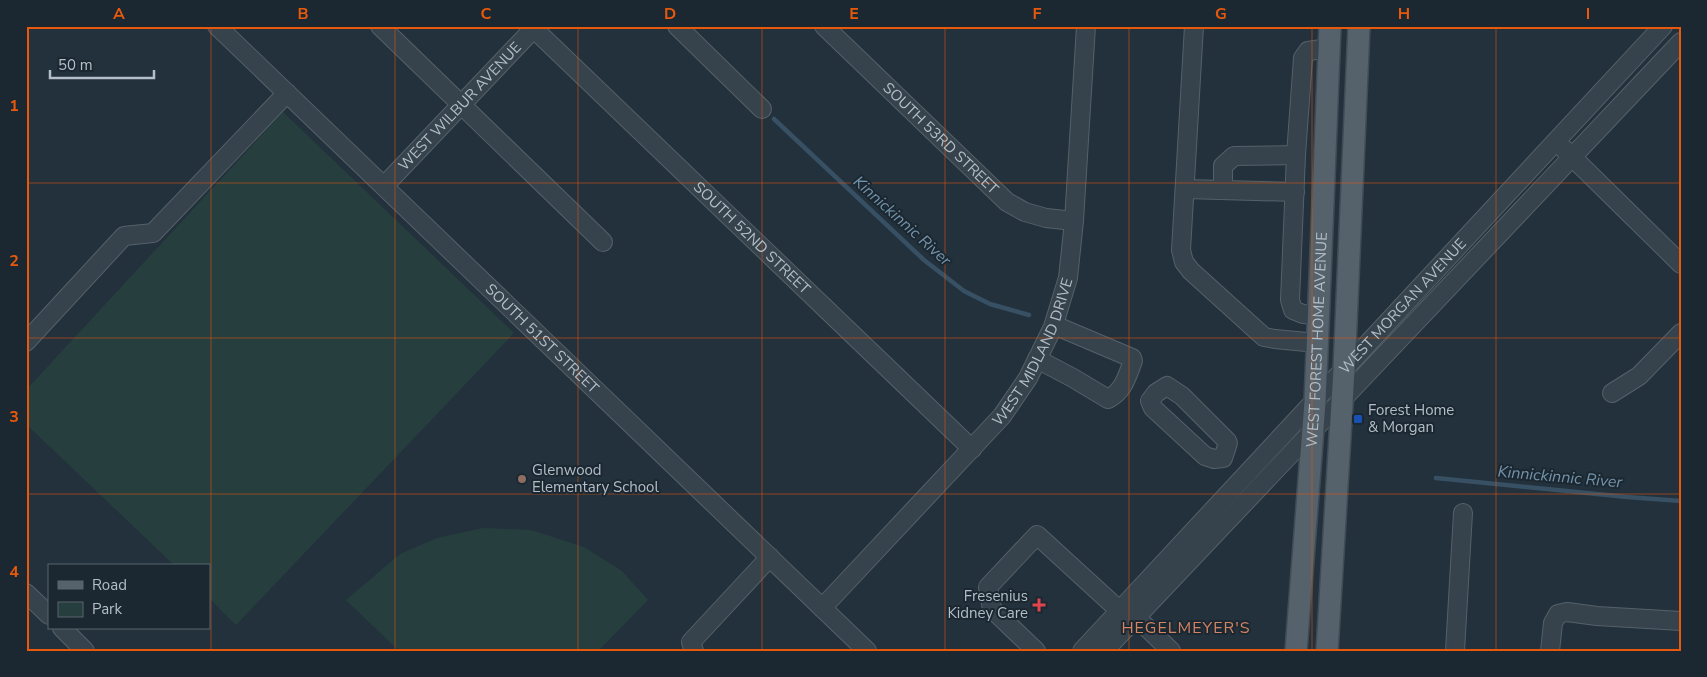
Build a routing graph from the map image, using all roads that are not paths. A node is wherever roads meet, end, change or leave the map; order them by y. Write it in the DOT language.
graph roads {
  1 [pos="217,26"];
  2 [pos="380,26"];
  3 [pos="676,26"];
  4 [pos="824,26"];
  5 [pos="1086,26"];
  6 [pos="1194,26"];
  7 [pos="1330,26"];
  8 [pos="1359,26"];
  9 [pos="1663,26"];
  10 [pos="533,27"];
  11 [pos="1681,42"];
  12 [pos="1329,48"];
  13 [pos="287,93"];
  14 [pos="462,105"];
  15 [pos="762,109"];
  16 [pos="1556,141"];
  17 [pos="1296,156"];
  18 [pos="1572,157"];
  19 [pos="384,186"];
  20 [pos="1185,189"];
  21 [pos="1223,190"];
  22 [pos="1294,192"];
  23 [pos="1074,221"];
  24 [pos="603,242"];
  25 [pos="1681,264"];
  26 [pos="1318,315"];
  27 [pos="1054,325"];
  28 [pos="1681,333"];
  29 [pos="26,342"];
  30 [pos="1317,343"];
  31 [pos="1037,359"];
  32 [pos="1344,370"];
  33 [pos="1612,393"];
  34 [pos="1342,399"];
  35 [pos="1315,402"];
  36 [pos="1313,431"];
  37 [pos="972,449"];
  38 [pos="1224,458"];
  39 [pos="1243,478"];
  40 [pos="1463,513"];
  41 [pos="770,558"];
  42 [pos="26,593"];
  43 [pos="822,608"];
  44 [pos="1119,610"];
  45 [pos="48,614"];
  46 [pos="1137,618"];
  47 [pos="1681,621"];
  48 [pos="64,630"];
  49 [pos="85,651"];
  50 [pos="694,651"];
  51 [pos="867,651"];
  52 [pos="1036,651"];
  53 [pos="1082,651"];
  54 [pos="1104,651"];
  55 [pos="1171,651"];
  56 [pos="1296,651"];
  57 [pos="1327,651"];
  58 [pos="1454,651"];
  59 [pos="1550,651"];
  1 -- 13 [label="street, SOUTH 51ST STREET"];
  2 -- 14 [label="street"];
  3 -- 15 [label="street"];
  4 -- 23 [label="street, SOUTH 53RD STREET"];
  5 -- 23 [label="street, WEST MIDLAND DRIVE"];
  6 -- 20 [label="street"];
  7 -- 12 [label="main road, WEST FOREST HOME AVENUE"];
  8 -- 32 [label="main road, WEST FOREST HOME AVENUE"];
  9 -- 16 [label="street, WEST MORGAN AVENUE"];
  10 -- 14 [label="street, WEST WILBUR AVENUE"];
  10 -- 37 [label="street, SOUTH 52ND STREET"];
  11 -- 18 [label="street, WEST MORGAN AVENUE"];
  12 -- 17 [label="street"];
  12 -- 26 [label="main road, WEST FOREST HOME AVENUE"];
  13 -- 19 [label="street, SOUTH 51ST STREET"];
  13 -- 29 [label="street"];
  14 -- 19 [label="street, WEST WILBUR AVENUE"];
  14 -- 24 [label="street"];
  16 -- 18 [label="street"];
  16 -- 32 [label="street, WEST MORGAN AVENUE"];
  17 -- 21 [label="street"];
  17 -- 22 [label="street"];
  18 -- 25 [label="street"];
  18 -- 34 [label="street, WEST MORGAN AVENUE"];
  19 -- 41 [label="street, SOUTH 51ST STREET"];
  20 -- 21 [label="street"];
  20 -- 30 [label="street"];
  21 -- 22 [label="street"];
  22 -- 26 [label="street"];
  23 -- 27 [label="street, WEST MIDLAND DRIVE"];
  26 -- 30 [label="main road, WEST FOREST HOME AVENUE"];
  27 -- 31 [label="street, WEST MIDLAND DRIVE"];
  27 -- 31 [label="street"];
  28 -- 33 [label="street"];
  30 -- 35 [label="main road, WEST FOREST HOME AVENUE"];
  31 -- 37 [label="street, WEST MIDLAND DRIVE"];
  32 -- 34 [label="main road, WEST FOREST HOME AVENUE"];
  32 -- 35 [label="street, WEST MORGAN AVENUE"];
  34 -- 36 [label="street, WEST MORGAN AVENUE"];
  34 -- 57 [label="main road, WEST FOREST HOME AVENUE"];
  35 -- 36 [label="main road, WEST FOREST HOME AVENUE"];
  35 -- 39 [label="street, WEST MORGAN AVENUE"];
  36 -- 46 [label="street, WEST MORGAN AVENUE"];
  36 -- 56 [label="main road, WEST FOREST HOME AVENUE"];
  37 -- 43 [label="street, WEST MIDLAND DRIVE"];
  38 -- 38 [label="street"];
  38 -- 39 [label="street"];
  39 -- 44 [label="street, WEST MORGAN AVENUE"];
  40 -- 58 [label="street"];
  41 -- 43 [label="street, SOUTH 51ST STREET"];
  41 -- 50 [label="street"];
  42 -- 45 [label="street"];
  43 -- 51 [label="street, SOUTH 51ST STREET"];
  44 -- 46 [label="street"];
  44 -- 52 [label="street"];
  44 -- 53 [label="street, WEST MORGAN AVENUE"];
  46 -- 54 [label="street, WEST MORGAN AVENUE"];
  46 -- 55 [label="street"];
  47 -- 59 [label="street"];
  48 -- 49 [label="street"];
}
